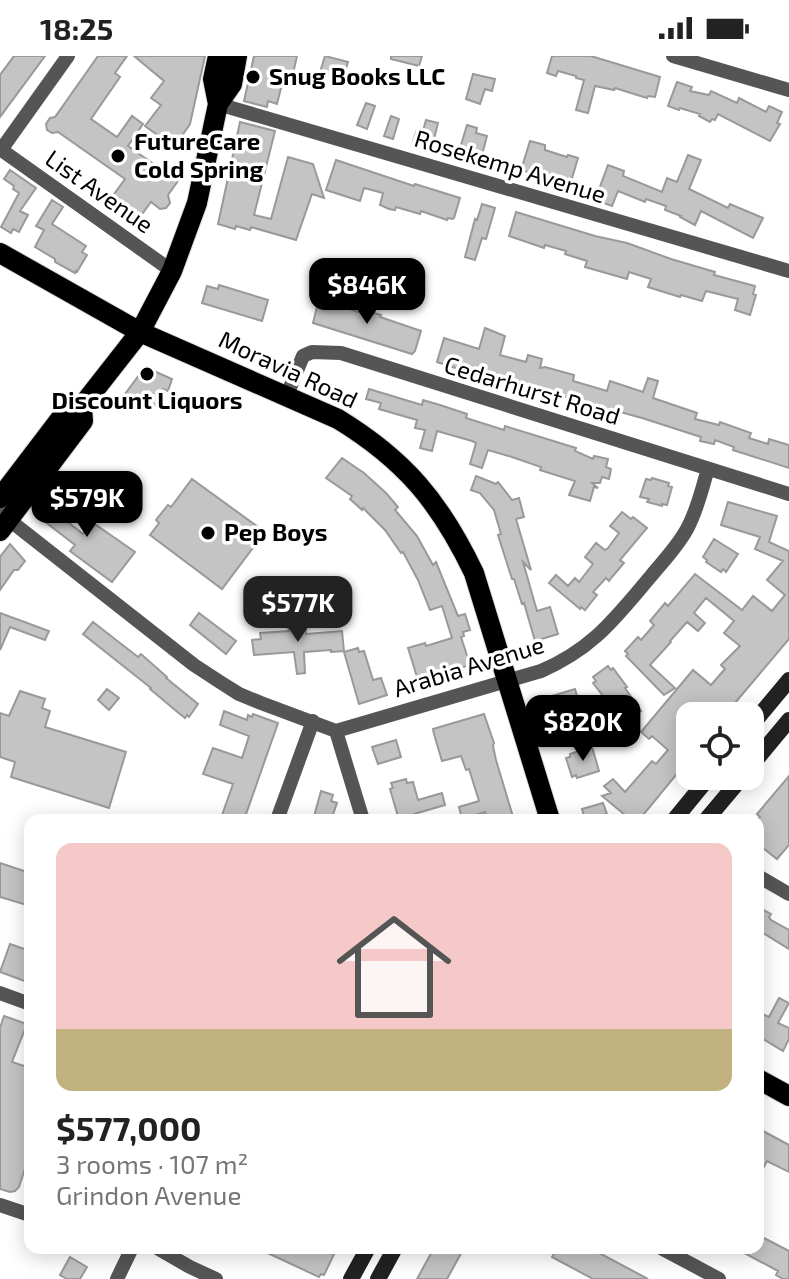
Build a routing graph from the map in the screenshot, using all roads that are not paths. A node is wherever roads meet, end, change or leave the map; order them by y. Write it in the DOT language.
graph roads {
  1 [pos="68,56"];
  2 [pos="218,56"];
  3 [pos="237,56"];
  4 [pos="673,56"];
  5 [pos="789,90"];
  6 [pos="218,104"];
  7 [pos="1,149"];
  8 [pos="0,253"];
  9 [pos="172,271"];
  10 [pos="789,271"];
  11 [pos="140,332"];
  12 [pos="287,395"];
  13 [pos="82,406"];
  14 [pos="708,469"];
  15 [pos="789,494"];
  16 [pos="0,498"];
  17 [pos="3,518"];
  18 [pos="789,680"];
  19 [pos="508,681"];
  20 [pos="764,710"];
  21 [pos="789,720"];
  22 [pos="313,721"];
  23 [pos="336,731"];
  24 [pos="764,750"];
  25 [pos="699,790"];
  26 [pos="731,790"];
  27 [pos="279,814"];
  28 [pos="361,814"];
  29 [pos="548,814"];
  30 [pos="679,814"];
  31 [pos="711,814"];
  32 [pos="764,879"];
  33 [pos="789,894"];
  34 [pos="0,993"];
  35 [pos="24,1002"];
  36 [pos="764,1082"];
  37 [pos="789,1096"];
  38 [pos="0,1205"];
  39 [pos="24,1213"];
  40 [pos="129,1254"];
  41 [pos="167,1254"];
  42 [pos="365,1254"];
  43 [pos="392,1254"];
  44 [pos="672,1254"];
  45 [pos="117,1279"];
  46 [pos="216,1279"];
  47 [pos="351,1279"];
  48 [pos="378,1279"];
  49 [pos="719,1279"];
  1 -- 7 [label="street"];
  2 -- 6 [label="main road"];
  3 -- 6 [label="main road"];
  4 -- 5 [label="street"];
  6 -- 9 [label="main road"];
  6 -- 10 [label="street, Rosekemp Avenue"];
  7 -- 9 [label="street, List Avenue"];
  8 -- 11 [label="main road, Moravia Road"];
  9 -- 11 [label="main road"];
  11 -- 12 [label="main road, Moravia Road"];
  11 -- 13 [label="main road"];
  12 -- 14 [label="street, Cedarhurst Road"];
  12 -- 19 [label="main road, Moravia Road"];
  13 -- 16 [label="main road"];
  13 -- 17 [label="main road"];
  14 -- 15 [label="street, Cedarhurst Road"];
  14 -- 19 [label="street, Arabia Avenue"];
  17 -- 22 [label="street"];
  18 -- 20 [label="main road"];
  19 -- 23 [label="street, Arabia Avenue"];
  19 -- 29 [label="main road, Moravia Road"];
  21 -- 24 [label="main road"];
  22 -- 23 [label="street"];
  22 -- 27 [label="street"];
  23 -- 28 [label="street"];
  25 -- 30 [label="main road"];
  26 -- 31 [label="main road"];
  32 -- 33 [label="street"];
  34 -- 35 [label="street"];
  36 -- 37 [label="main road"];
  38 -- 39 [label="street"];
  40 -- 45 [label="street"];
  41 -- 46 [label="street"];
  42 -- 47 [label="main road"];
  43 -- 48 [label="main road"];
  44 -- 49 [label="street"];
}
